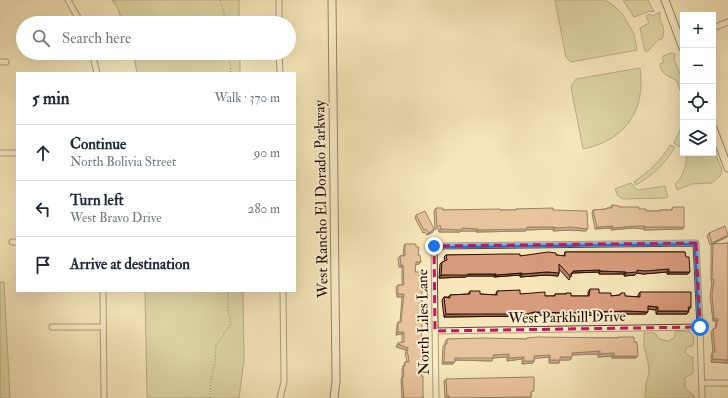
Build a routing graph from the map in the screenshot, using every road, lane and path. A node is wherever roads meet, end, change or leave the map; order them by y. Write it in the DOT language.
graph roads {
  1 [pos="68,0"];
  2 [pos="220,0"];
  3 [pos="279,0"];
  4 [pos="332,0"];
  5 [pos="665,0"];
  6 [pos="77,16"];
  7 [pos="224,16"];
  8 [pos="279,16"];
  9 [pos="728,22"];
  10 [pos="716,27"];
  11 [pos="680,35"];
  12 [pos="94,60"];
  13 [pos="230,60"];
  14 [pos="279,60"];
  15 [pos="0,62"];
  16 [pos="6,62"];
  17 [pos="97,72"];
  18 [pos="231,72"];
  19 [pos="280,72"];
  20 [pos="716,136"];
  21 [pos="0,153"];
  22 [pos="15,153"];
  23 [pos="728,168"];
  24 [pos="103,292"];
  25 [pos="228,292"];
  26 [pos="283,292"];
  27 [pos="52,327"];
  28 [pos="103,327"];
  29 [pos="700,327"];
  30 [pos="435,331"];
  31 [pos="728,382"];
  32 [pos="702,384"];
  33 [pos="104,398"];
  34 [pos="210,398"];
  35 [pos="280,398"];
  36 [pos="334,398"];
  37 [pos="436,398"];
  38 [pos="702,398"];
  1 -- 6 [label="street"];
  2 -- 7 [label="path"];
  3 -- 8 [label="street"];
  4 -- 36 [label="street, West Rancho El Dorado Parkway"];
  5 -- 11 [label="street"];
  9 -- 10 [label="street"];
  12 -- 17 [label="street"];
  13 -- 18 [label="path"];
  14 -- 19 [label="street"];
  15 -- 16 [label="street"];
  20 -- 23 [label="street"];
  21 -- 22 [label="street"];
  24 -- 28 [label="street"];
  25 -- 34 [label="path"];
  26 -- 35 [label="street"];
  27 -- 28 [label="street"];
  28 -- 33 [label="street"];
  29 -- 30 [label="street, West Parkhill Drive"];
  29 -- 30 [label="street, North Liles Lane"];
  29 -- 32 [label="street"];
  30 -- 37 [label="street, North Liles Lane"];
  31 -- 32 [label="street"];
  32 -- 38 [label="street"];
}
